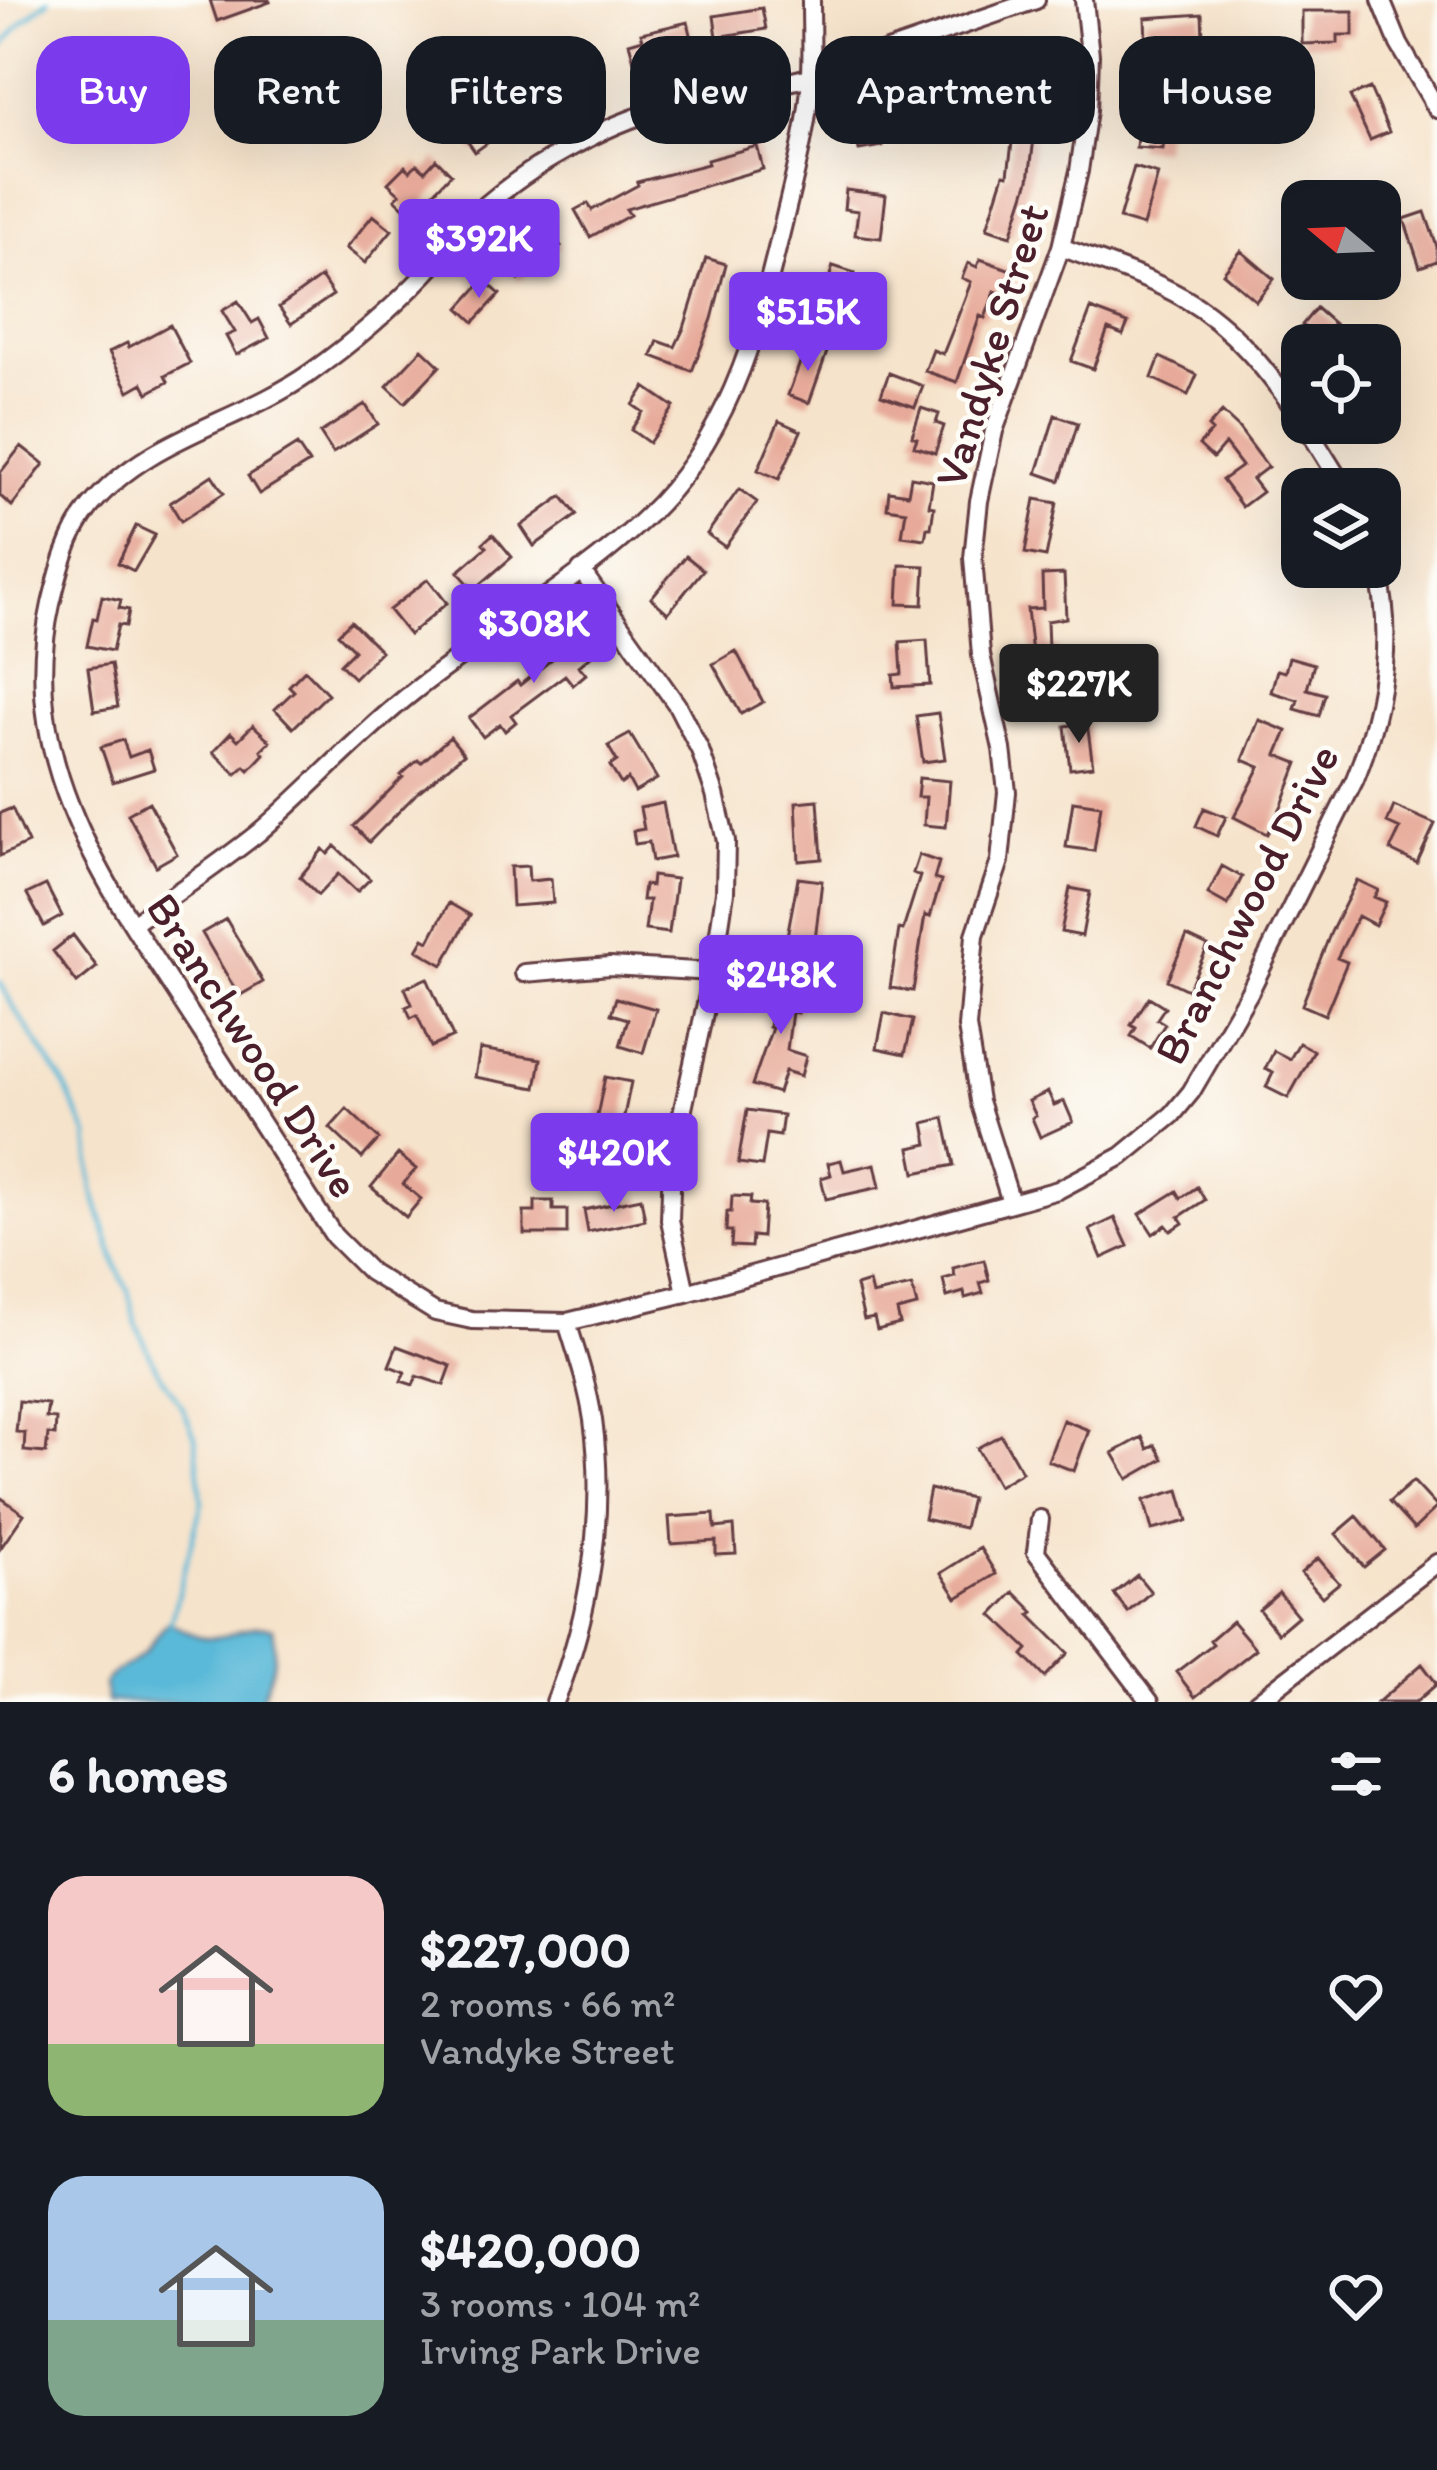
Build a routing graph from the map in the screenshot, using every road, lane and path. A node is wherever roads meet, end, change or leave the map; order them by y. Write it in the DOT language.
graph roads {
  1 [pos="811,0"];
  2 [pos="1036,0"];
  3 [pos="1084,0"];
  4 [pos="1381,0"];
  5 [pos="811,77"];
  6 [pos="1437,109"];
  7 [pos="1061,247"];
  8 [pos="1281,392"];
  9 [pos="581,570"];
  10 [pos="1381,588"];
  11 [pos="133,924"];
  12 [pos="713,972"];
  13 [pos="524,973"];
  14 [pos="1011,1202"];
  15 [pos="686,1293"];
  16 [pos="567,1322"];
  17 [pos="1040,1519"];
  18 [pos="1437,1563"];
  19 [pos="555,1702"];
  20 [pos="1150,1702"];
  21 [pos="1257,1702"];
  1 -- 5 [label="street"];
  2 -- 5 [label="street, Branchwood Drive"];
  3 -- 7 [label="street, Vandyke Street"];
  4 -- 6 [label="street"];
  5 -- 9 [label="street"];
  5 -- 11 [label="street, Branchwood Drive"];
  7 -- 8 [label="street"];
  7 -- 14 [label="street, Vandyke Street"];
  9 -- 11 [label="street"];
  9 -- 12 [label="street"];
  10 -- 14 [label="street, Branchwood Drive"];
  11 -- 16 [label="street, Branchwood Drive"];
  12 -- 13 [label="street"];
  12 -- 15 [label="street"];
  14 -- 15 [label="street, Branchwood Drive"];
  15 -- 16 [label="street, Branchwood Drive"];
  16 -- 19 [label="street"];
  17 -- 20 [label="street"];
  18 -- 21 [label="street"];
}
